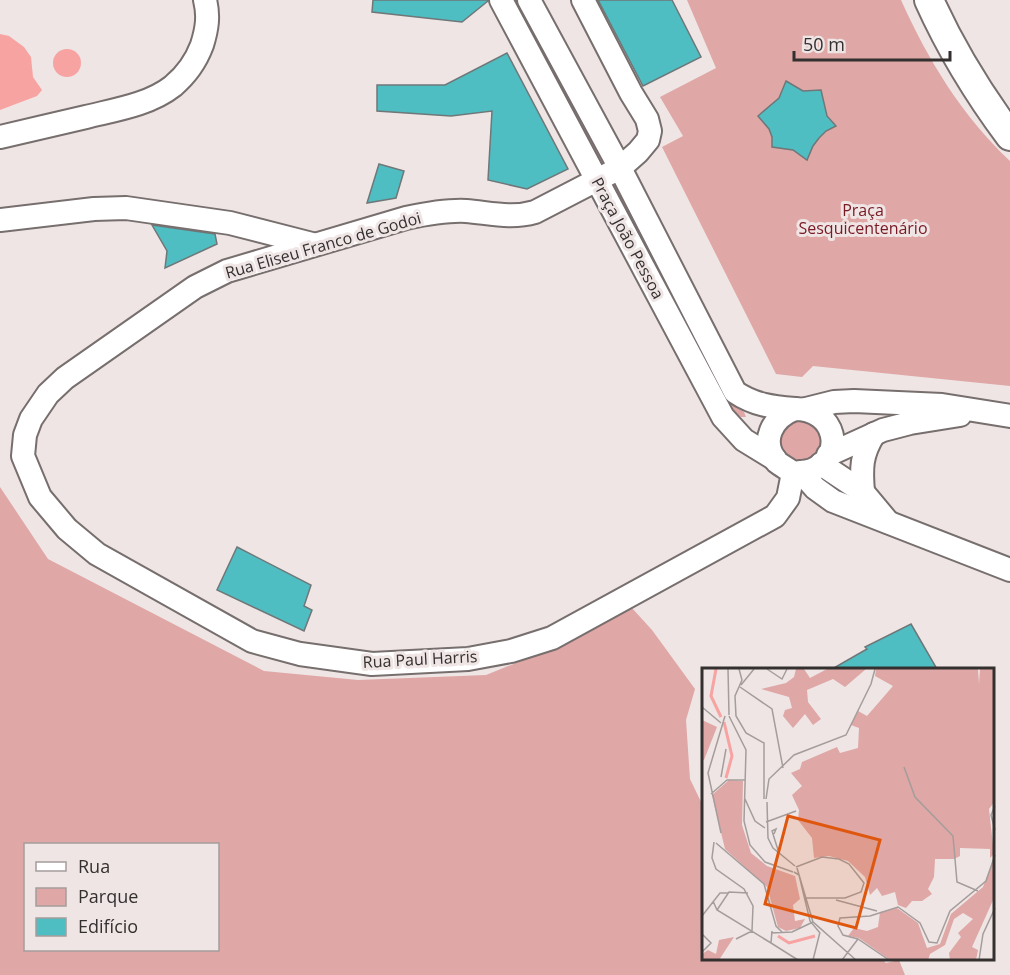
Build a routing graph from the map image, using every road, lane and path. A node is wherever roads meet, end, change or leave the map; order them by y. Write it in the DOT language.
graph roads {
  1 [pos="205,0"];
  2 [pos="501,0"];
  3 [pos="529,0"];
  4 [pos="583,0"];
  5 [pos="929,0"];
  6 [pos="1010,136"];
  7 [pos="0,137"];
  8 [pos="620,168"];
  9 [pos="598,179"];
  10 [pos="0,220"];
  11 [pos="314,244"];
  12 [pos="801,409"];
  13 [pos="979,411"];
  14 [pos="1010,416"];
  15 [pos="874,434"];
  16 [pos="24,456"];
  17 [pos="804,465"];
  18 [pos="863,492"];
  19 [pos="889,523"];
  20 [pos="1010,570"];
  1 -- 7 [label="street"];
  2 -- 9 [label="street, Praça João Pessoa"];
  3 -- 8 [label="street, Praça João Pessoa"];
  4 -- 8 [label="street, Rua Eliseu Franco de Godoi"];
  5 -- 6 [label="main road"];
  8 -- 9 [label="street, Rua Eliseu Franco de Godoi"];
  8 -- 12 [label="street, Praça João Pessoa"];
  9 -- 11 [label="street, Rua Eliseu Franco de Godoi"];
  9 -- 17 [label="street, Praça João Pessoa"];
  10 -- 11 [label="street"];
  11 -- 16 [label="street, Rua Eliseu Franco de Godoi"];
  12 -- 13 [label="street"];
  12 -- 17 [label="street"];
  12 -- 17 [label="street"];
  13 -- 14 [label="street"];
  13 -- 15 [label="street"];
  15 -- 17 [label="street"];
  15 -- 18 [label="street"];
  16 -- 17 [label="street, Rua Paul Harris"];
  17 -- 18 [label="street"];
  17 -- 19 [label="street"];
  18 -- 19 [label="street"];
  19 -- 20 [label="street"];
}
